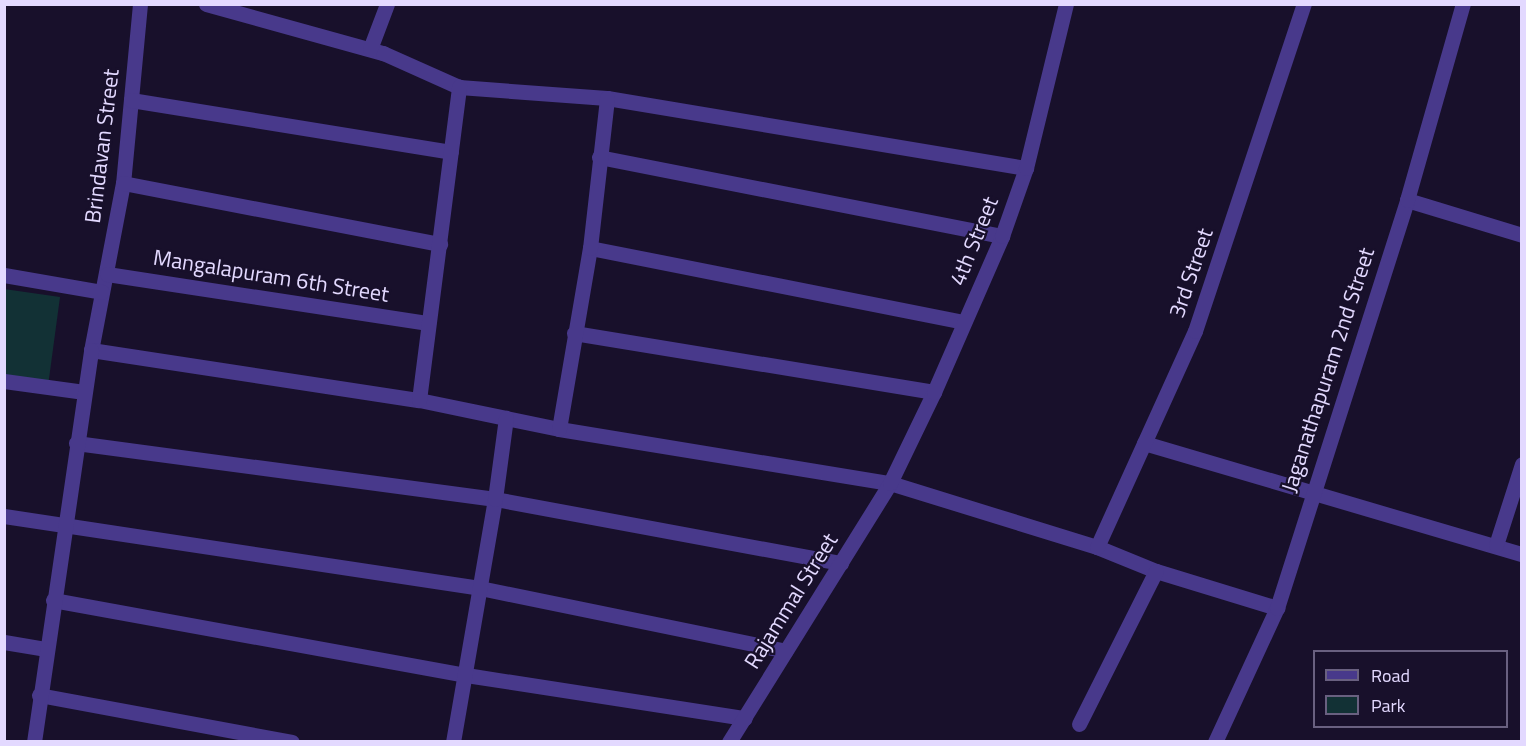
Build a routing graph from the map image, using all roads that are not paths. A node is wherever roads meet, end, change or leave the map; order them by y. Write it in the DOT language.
graph roads {
  1 [pos="140,4"];
  2 [pos="206,4"];
  3 [pos="387,4"];
  4 [pos="1066,4"];
  5 [pos="1304,4"];
  6 [pos="1463,4"];
  7 [pos="370,49"];
  8 [pos="459,87"];
  9 [pos="607,98"];
  10 [pos="131,100"];
  11 [pos="452,152"];
  12 [pos="599,157"];
  13 [pos="1026,168"];
  14 [pos="123,183"];
  15 [pos="1407,200"];
  16 [pos="1521,235"];
  17 [pos="1002,236"];
  18 [pos="440,244"];
  19 [pos="590,248"];
  20 [pos="107,274"];
  21 [pos="4,275"];
  22 [pos="102,292"];
  23 [pos="428,322"];
  24 [pos="964,322"];
  25 [pos="574,333"];
  26 [pos="91,350"];
  27 [pos="4,381"];
  28 [pos="84,392"];
  29 [pos="934,392"];
  30 [pos="419,400"];
  31 [pos="506,418"];
  32 [pos="559,429"];
  33 [pos="76,443"];
  34 [pos="1144,443"];
  35 [pos="1521,464"];
  36 [pos="890,483"];
  37 [pos="1312,492"];
  38 [pos="495,499"];
  39 [pos="4,516"];
  40 [pos="63,526"];
  41 [pos="1496,545"];
  42 [pos="1097,547"];
  43 [pos="1521,554"];
  44 [pos="841,563"];
  45 [pos="1156,571"];
  46 [pos="480,588"];
  47 [pos="53,600"];
  48 [pos="1277,608"];
  49 [pos="4,642"];
  50 [pos="46,649"];
  51 [pos="786,651"];
  52 [pos="466,675"];
  53 [pos="39,695"];
  54 [pos="745,718"];
  55 [pos="1080,724"];
  56 [pos="34,741"];
  57 [pos="292,741"];
  58 [pos="453,741"];
  59 [pos="729,741"];
  60 [pos="1215,741"];
  1 -- 10 [label="street, Brindavan Street"];
  2 -- 7 [label="street"];
  3 -- 7 [label="street"];
  4 -- 13 [label="street, 4th Street"];
  5 -- 34 [label="street, 3rd Street"];
  6 -- 15 [label="street, Jaganathapuram 2nd Street"];
  7 -- 8 [label="street"];
  8 -- 9 [label="street"];
  8 -- 11 [label="street"];
  9 -- 12 [label="street"];
  9 -- 13 [label="street"];
  10 -- 11 [label="street"];
  10 -- 14 [label="street, Brindavan Street"];
  11 -- 18 [label="street"];
  12 -- 17 [label="street"];
  12 -- 19 [label="street"];
  13 -- 17 [label="street, 4th Street"];
  14 -- 18 [label="street"];
  14 -- 20 [label="street, Brindavan Street"];
  15 -- 16 [label="street"];
  15 -- 37 [label="street, Jaganathapuram 2nd Street"];
  17 -- 24 [label="street, 4th Street"];
  18 -- 23 [label="street"];
  19 -- 24 [label="street"];
  19 -- 25 [label="street"];
  20 -- 22 [label="street, Brindavan Street"];
  20 -- 23 [label="street, Mangalapuram 6th Street"];
  21 -- 22 [label="street"];
  22 -- 26 [label="street, Brindavan Street"];
  23 -- 30 [label="street"];
  24 -- 29 [label="street, 4th Street"];
  25 -- 29 [label="street"];
  25 -- 32 [label="street"];
  26 -- 28 [label="street, Brindavan Street"];
  26 -- 30 [label="street"];
  27 -- 28 [label="street"];
  28 -- 33 [label="street, Brindavan Street"];
  29 -- 36 [label="street, 4th Street"];
  30 -- 31 [label="street"];
  31 -- 32 [label="street"];
  31 -- 38 [label="street"];
  32 -- 36 [label="street"];
  33 -- 38 [label="street"];
  33 -- 40 [label="street, Brindavan Street"];
  34 -- 37 [label="street"];
  34 -- 42 [label="street, 3rd Street"];
  35 -- 41 [label="street"];
  36 -- 42 [label="street"];
  36 -- 44 [label="street, Rajammal Street"];
  37 -- 41 [label="street"];
  37 -- 48 [label="street, Jaganathapuram 2nd Street"];
  38 -- 44 [label="street"];
  38 -- 46 [label="street"];
  39 -- 40 [label="street"];
  40 -- 46 [label="street"];
  40 -- 47 [label="street, Brindavan Street"];
  41 -- 43 [label="street"];
  42 -- 45 [label="street"];
  44 -- 51 [label="street, Rajammal Street"];
  45 -- 48 [label="street"];
  45 -- 55 [label="street"];
  46 -- 51 [label="street"];
  46 -- 52 [label="street"];
  47 -- 50 [label="street, Brindavan Street"];
  47 -- 52 [label="street"];
  48 -- 60 [label="street, Jaganathapuram 2nd Street"];
  49 -- 50 [label="street"];
  50 -- 53 [label="street, Brindavan Street"];
  51 -- 54 [label="street, Rajammal Street"];
  52 -- 54 [label="street"];
  52 -- 58 [label="street"];
  53 -- 56 [label="street, Brindavan Street"];
  53 -- 57 [label="street"];
  54 -- 59 [label="street, Rajammal Street"];
}
